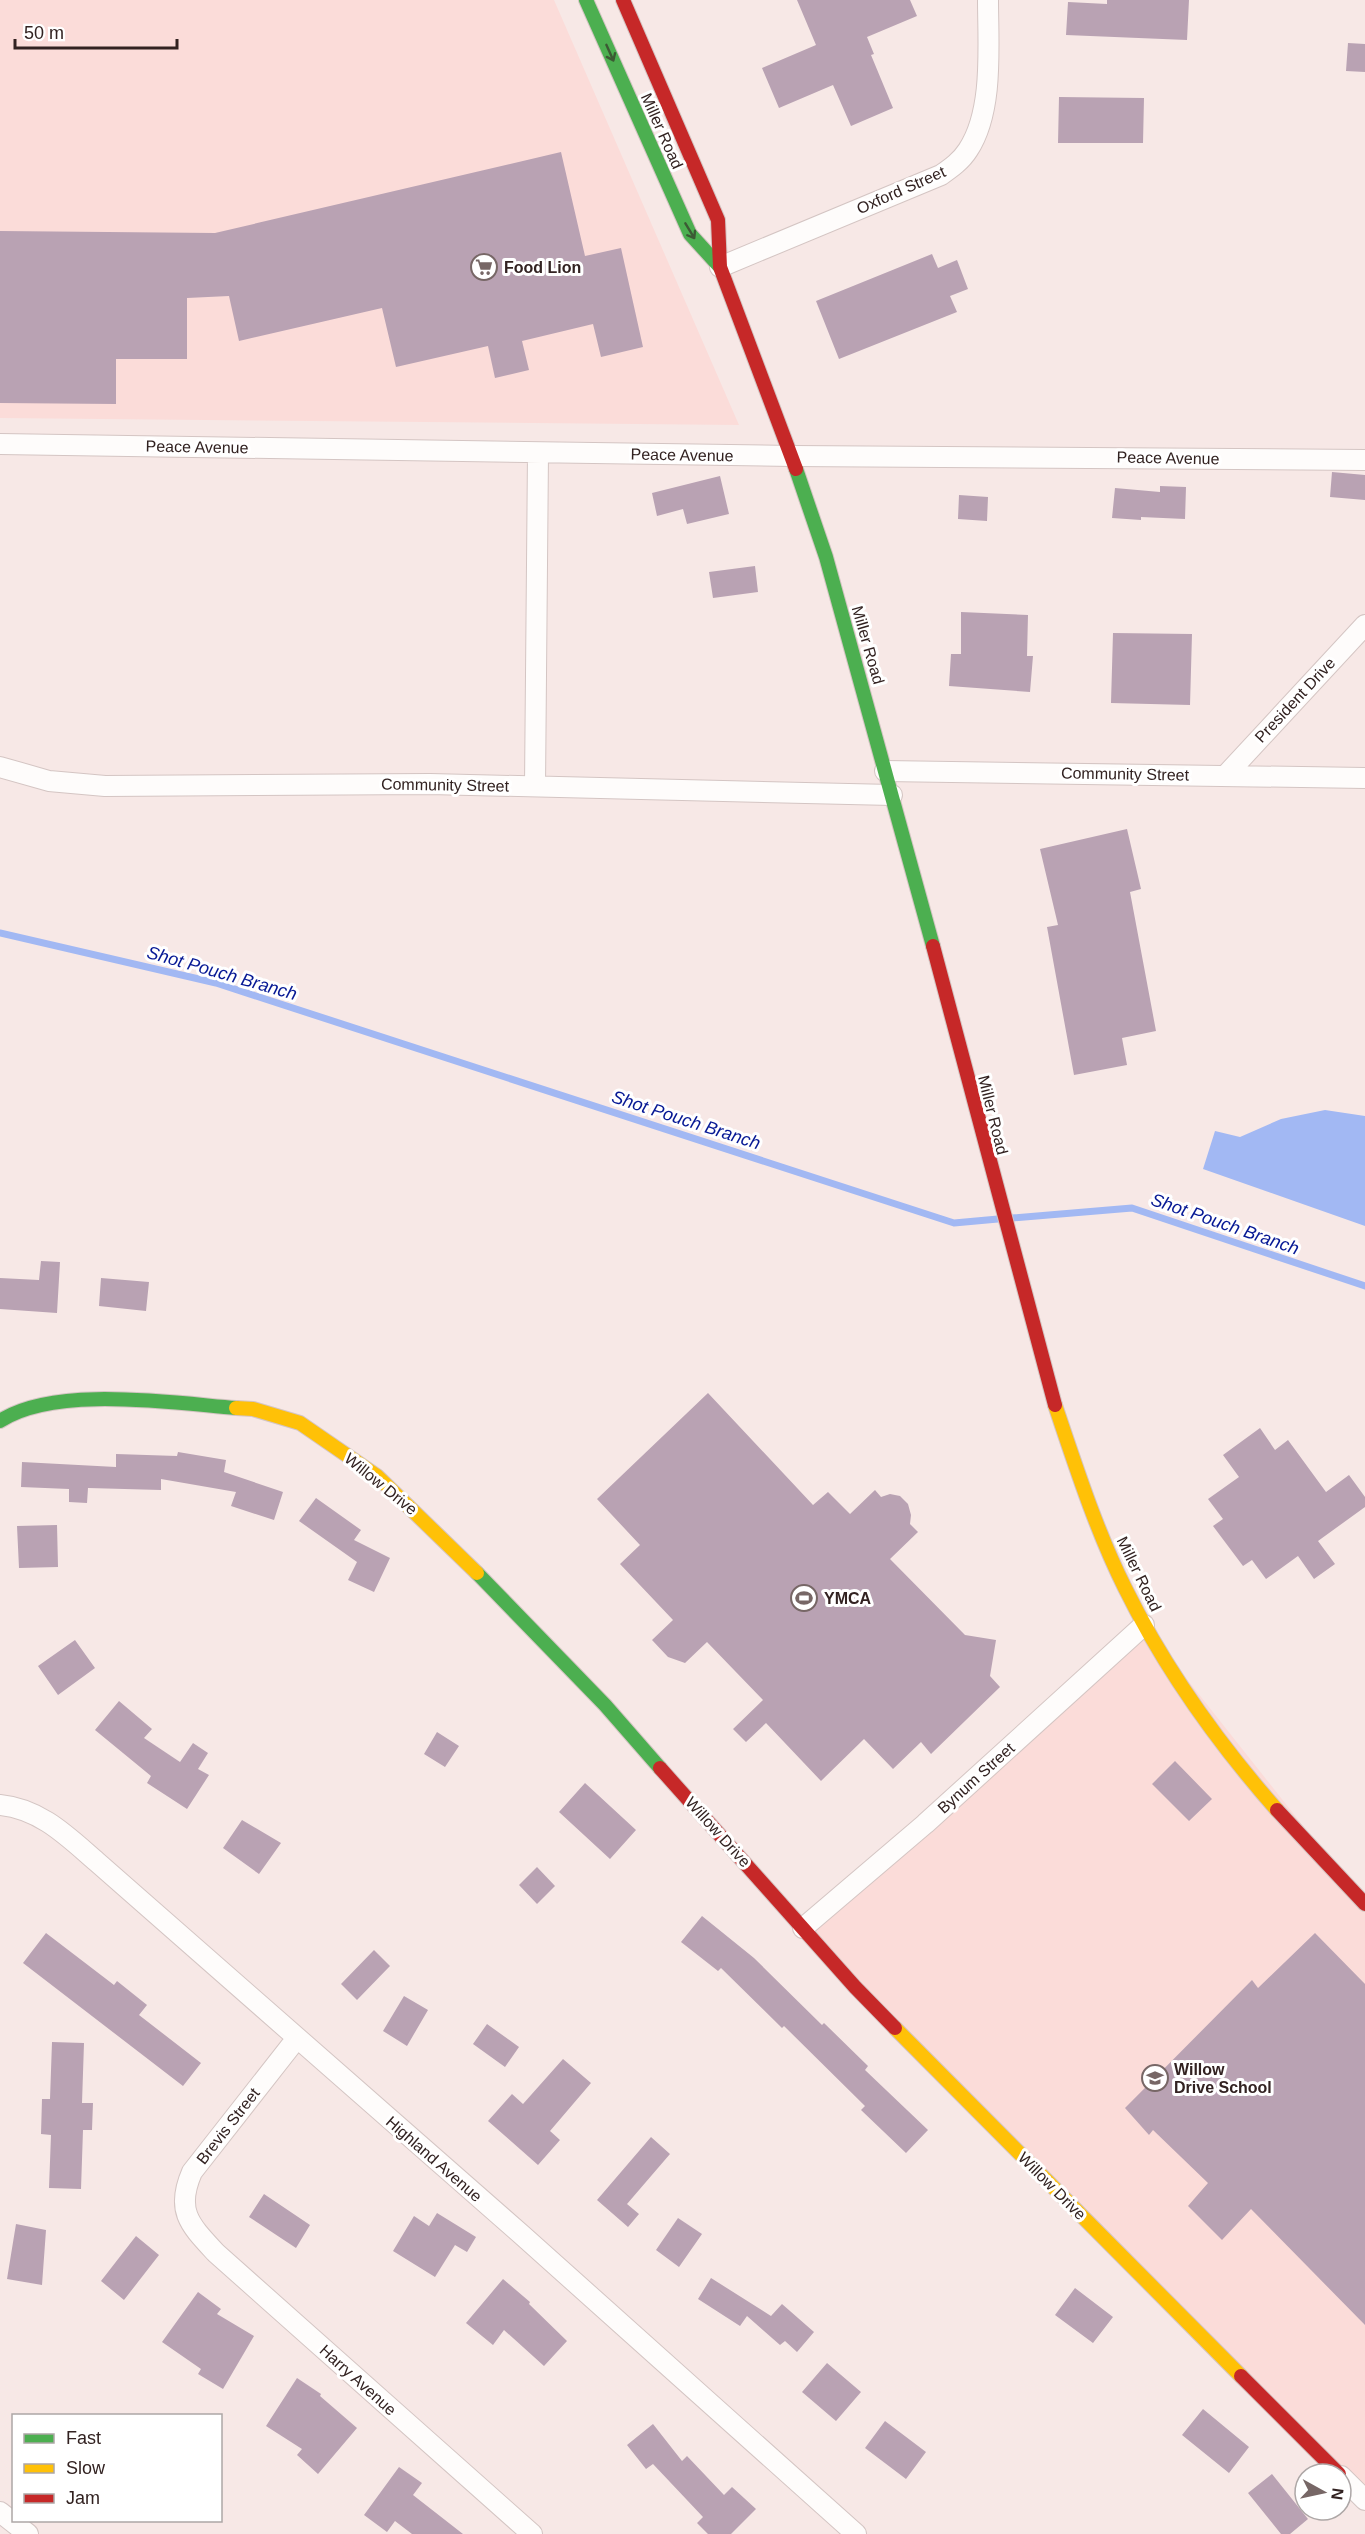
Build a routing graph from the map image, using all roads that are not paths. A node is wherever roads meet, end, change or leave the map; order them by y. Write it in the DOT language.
graph roads {
  1 [pos="586,0"];
  2 [pos="623,0"];
  3 [pos="988,0"];
  4 [pos="720,267"];
  5 [pos="0,444"];
  6 [pos="538,453"];
  7 [pos="792,456"];
  8 [pos="1365,460"];
  9 [pos="1365,625"];
  10 [pos="0,767"];
  11 [pos="885,771"];
  12 [pos="1226,775"];
  13 [pos="1365,778"];
  14 [pos="535,786"];
  15 [pos="892,795"];
  16 [pos="0,1420"];
  17 [pos="1144,1624"];
  18 [pos="0,1805"];
  19 [pos="1365,1904"];
  20 [pos="803,1928"];
  21 [pos="297,2038"];
  22 [pos="190,2221"];
  23 [pos="1327,2462"];
  24 [pos="1353,2488"];
  25 [pos="1365,2500"];
  26 [pos="0,2512"];
  27 [pos="12,2521"];
  28 [pos="13,2522"];
  29 [pos="28,2534"];
  30 [pos="532,2534"];
  31 [pos="856,2534"];
  1 -- 4 [label="main road, Miller Road, one-way"];
  2 -- 4 [label="main road, Miller Road"];
  3 -- 4 [label="street, Oxford Street"];
  4 -- 7 [label="main road, Miller Road"];
  5 -- 6 [label="street, Peace Avenue"];
  6 -- 7 [label="street, Peace Avenue"];
  6 -- 14 [label="street"];
  7 -- 8 [label="street, Peace Avenue"];
  7 -- 11 [label="main road, Miller Road"];
  9 -- 12 [label="street, President Drive"];
  10 -- 14 [label="street, Community Street"];
  11 -- 12 [label="street, Community Street"];
  11 -- 15 [label="main road, Miller Road"];
  12 -- 13 [label="street, Community Street"];
  14 -- 15 [label="street, Community Street"];
  15 -- 17 [label="main road, Miller Road"];
  16 -- 20 [label="main road, Willow Drive"];
  17 -- 19 [label="main road, Miller Road"];
  17 -- 20 [label="street, Bynum Street"];
  18 -- 21 [label="street, Highland Avenue"];
  20 -- 23 [label="main road, Willow Drive"];
  21 -- 22 [label="street, Brevis Street"];
  21 -- 31 [label="street, Highland Avenue"];
  22 -- 30 [label="street, Harry Avenue"];
  24 -- 25 [label="street, Willow Drive"];
  26 -- 27 [label="street"];
  28 -- 29 [label="street"];
}
